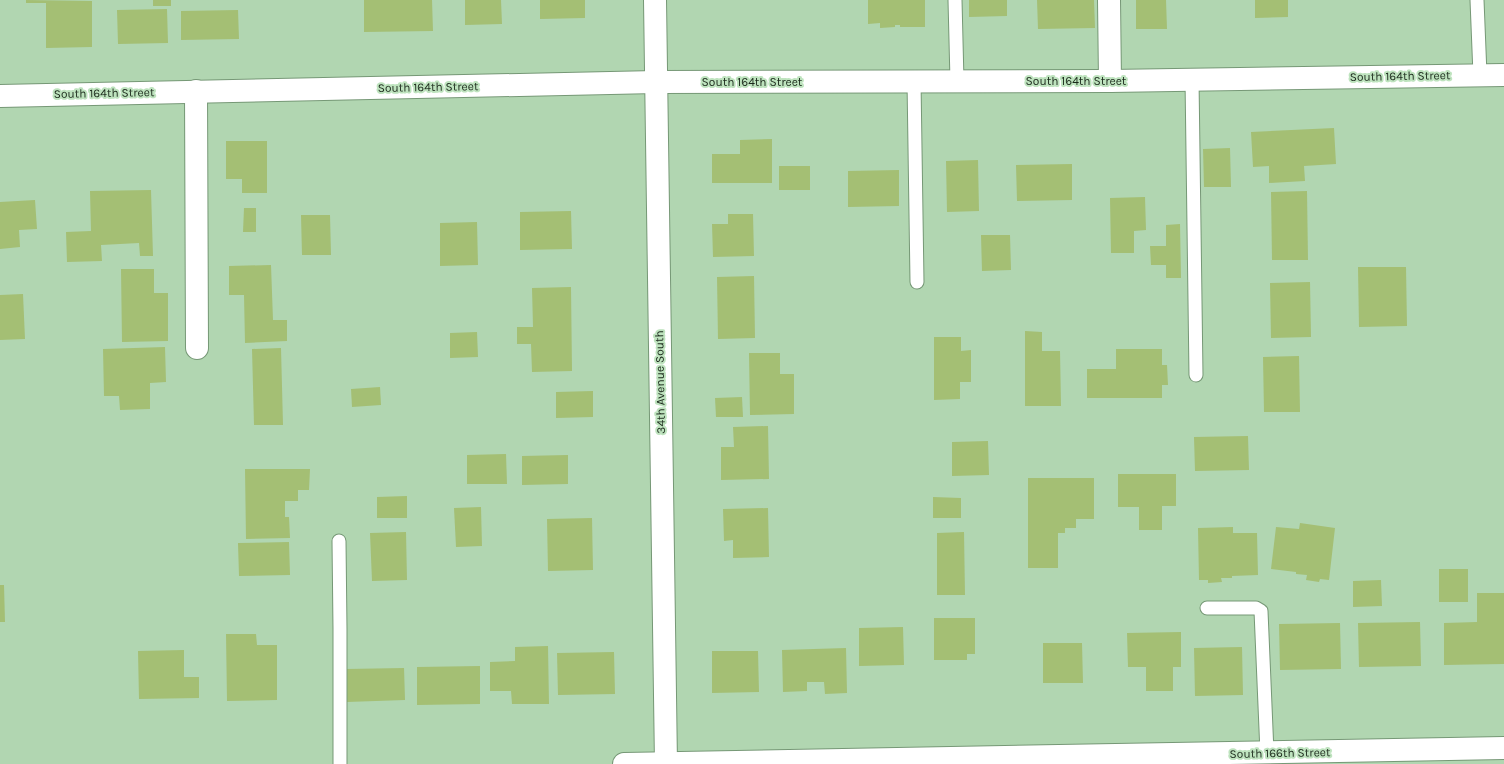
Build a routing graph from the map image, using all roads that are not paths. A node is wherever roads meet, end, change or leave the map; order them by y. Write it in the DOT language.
graph roads {
  1 [pos="655,0"];
  2 [pos="955,0"];
  3 [pos="1110,0"];
  4 [pos="1477,0"];
  5 [pos="1480,75"];
  6 [pos="1504,75"];
  7 [pos="1192,79"];
  8 [pos="914,81"];
  9 [pos="957,81"];
  10 [pos="1110,81"];
  11 [pos="656,82"];
  12 [pos="196,91"];
  13 [pos="0,96"];
  14 [pos="917,282"];
  15 [pos="196,348"];
  16 [pos="1196,375"];
  17 [pos="339,540"];
  18 [pos="1207,608"];
  19 [pos="1504,748"];
  20 [pos="1267,753"];
  21 [pos="1428,757"];
  22 [pos="1045,760"];
  23 [pos="857,762"];
  24 [pos="340,764"];
  25 [pos="624,764"];
  26 [pos="666,764"];
  1 -- 11 [label="street, 34th Avenue South"];
  2 -- 9 [label="lane"];
  3 -- 10 [label="street"];
  4 -- 5 [label="lane"];
  5 -- 6 [label="street, South 164th Street"];
  5 -- 7 [label="street, South 164th Street"];
  7 -- 10 [label="street, South 164th Street"];
  7 -- 16 [label="lane"];
  8 -- 9 [label="street, South 164th Street"];
  8 -- 11 [label="street, South 164th Street"];
  8 -- 14 [label="lane"];
  9 -- 10 [label="street, South 164th Street"];
  11 -- 12 [label="street, South 164th Street"];
  11 -- 26 [label="street, 34th Avenue South"];
  12 -- 13 [label="street, South 164th Street"];
  12 -- 15 [label="street"];
  17 -- 24 [label="lane"];
  18 -- 20 [label="lane"];
  19 -- 21 [label="street, South 166th Street"];
  20 -- 21 [label="street, South 166th Street"];
  20 -- 22 [label="street, South 166th Street"];
  22 -- 23 [label="street, South 166th Street"];
  23 -- 26 [label="street, South 166th Street"];
  25 -- 26 [label="street, South 166th Street"];
}
